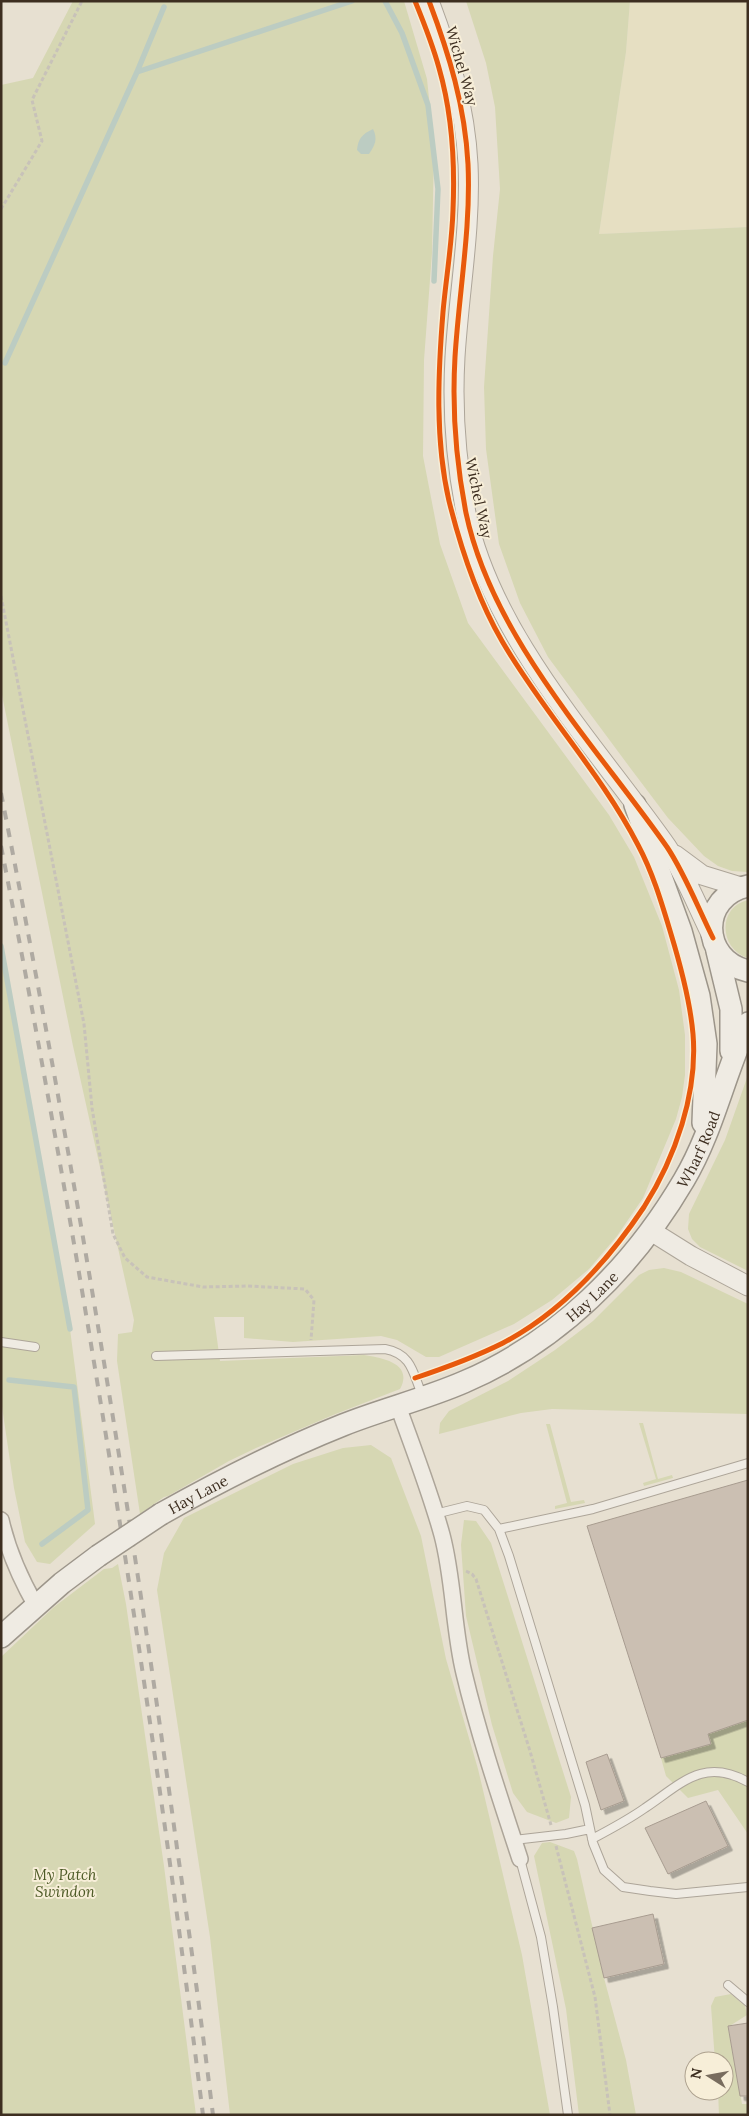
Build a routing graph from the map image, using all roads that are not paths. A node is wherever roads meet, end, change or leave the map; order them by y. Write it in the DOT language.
graph roads {
  1 [pos="429,1"];
  2 [pos="635,805"];
  3 [pos="668,850"];
  4 [pos="744,887"];
  5 [pos="714,943"];
  6 [pos="748,971"];
  7 [pos="748,1024"];
  8 [pos="731,1061"];
  9 [pos="702,1146"];
  10 [pos="651,1231"];
  11 [pos="748,1286"];
  12 [pos="1,1342"];
  13 [pos="34,1348"];
  14 [pos="156,1356"];
  15 [pos="423,1397"];
  16 [pos="398,1406"];
  17 [pos="748,1463"];
  18 [pos="435,1514"];
  19 [pos="1,1520"];
  20 [pos="499,1529"];
  21 [pos="36,1606"];
  22 [pos="1,1637"];
  23 [pos="748,1782"];
  24 [pos="590,1829"];
  25 [pos="592,1839"];
  26 [pos="514,1840"];
  27 [pos="520,1858"];
  28 [pos="748,1887"];
  29 [pos="728,1985"];
  30 [pos="748,2002"];
  31 [pos="568,2115"];
  1 -- 2 [label="street, Wichel Way"];
  2 -- 3 [label="street, Wichel Way"];
  2 -- 9 [label="main road"];
  3 -- 4 [label="street, Wichel Way"];
  3 -- 5 [label="street, Wichel Way"];
  4 -- 5 [label="main road, Wharf Road"];
  5 -- 6 [label="main road"];
  5 -- 8 [label="main road, Wharf Road"];
  7 -- 8 [label="main road, Wharf Road"];
  8 -- 9 [label="main road, Wharf Road"];
  9 -- 10 [label="main road, Wharf Road"];
  10 -- 11 [label="street"];
  10 -- 15 [label="main road, Hay Lane"];
  12 -- 13 [label="lane"];
  14 -- 15 [label="lane"];
  15 -- 16 [label="main road, Hay Lane"];
  16 -- 18 [label="street"];
  16 -- 21 [label="main road, Hay Lane, bridge"];
  17 -- 20 [label="lane"];
  18 -- 20 [label="lane"];
  18 -- 26 [label="street"];
  19 -- 21 [label="street"];
  20 -- 24 [label="lane"];
  21 -- 22 [label="main road, Hay Lane"];
  23 -- 25 [label="lane"];
  24 -- 25 [label="lane"];
  24 -- 26 [label="lane"];
  25 -- 28 [label="lane"];
  26 -- 27 [label="street"];
  27 -- 31 [label="lane"];
  29 -- 30 [label="lane"];
}
